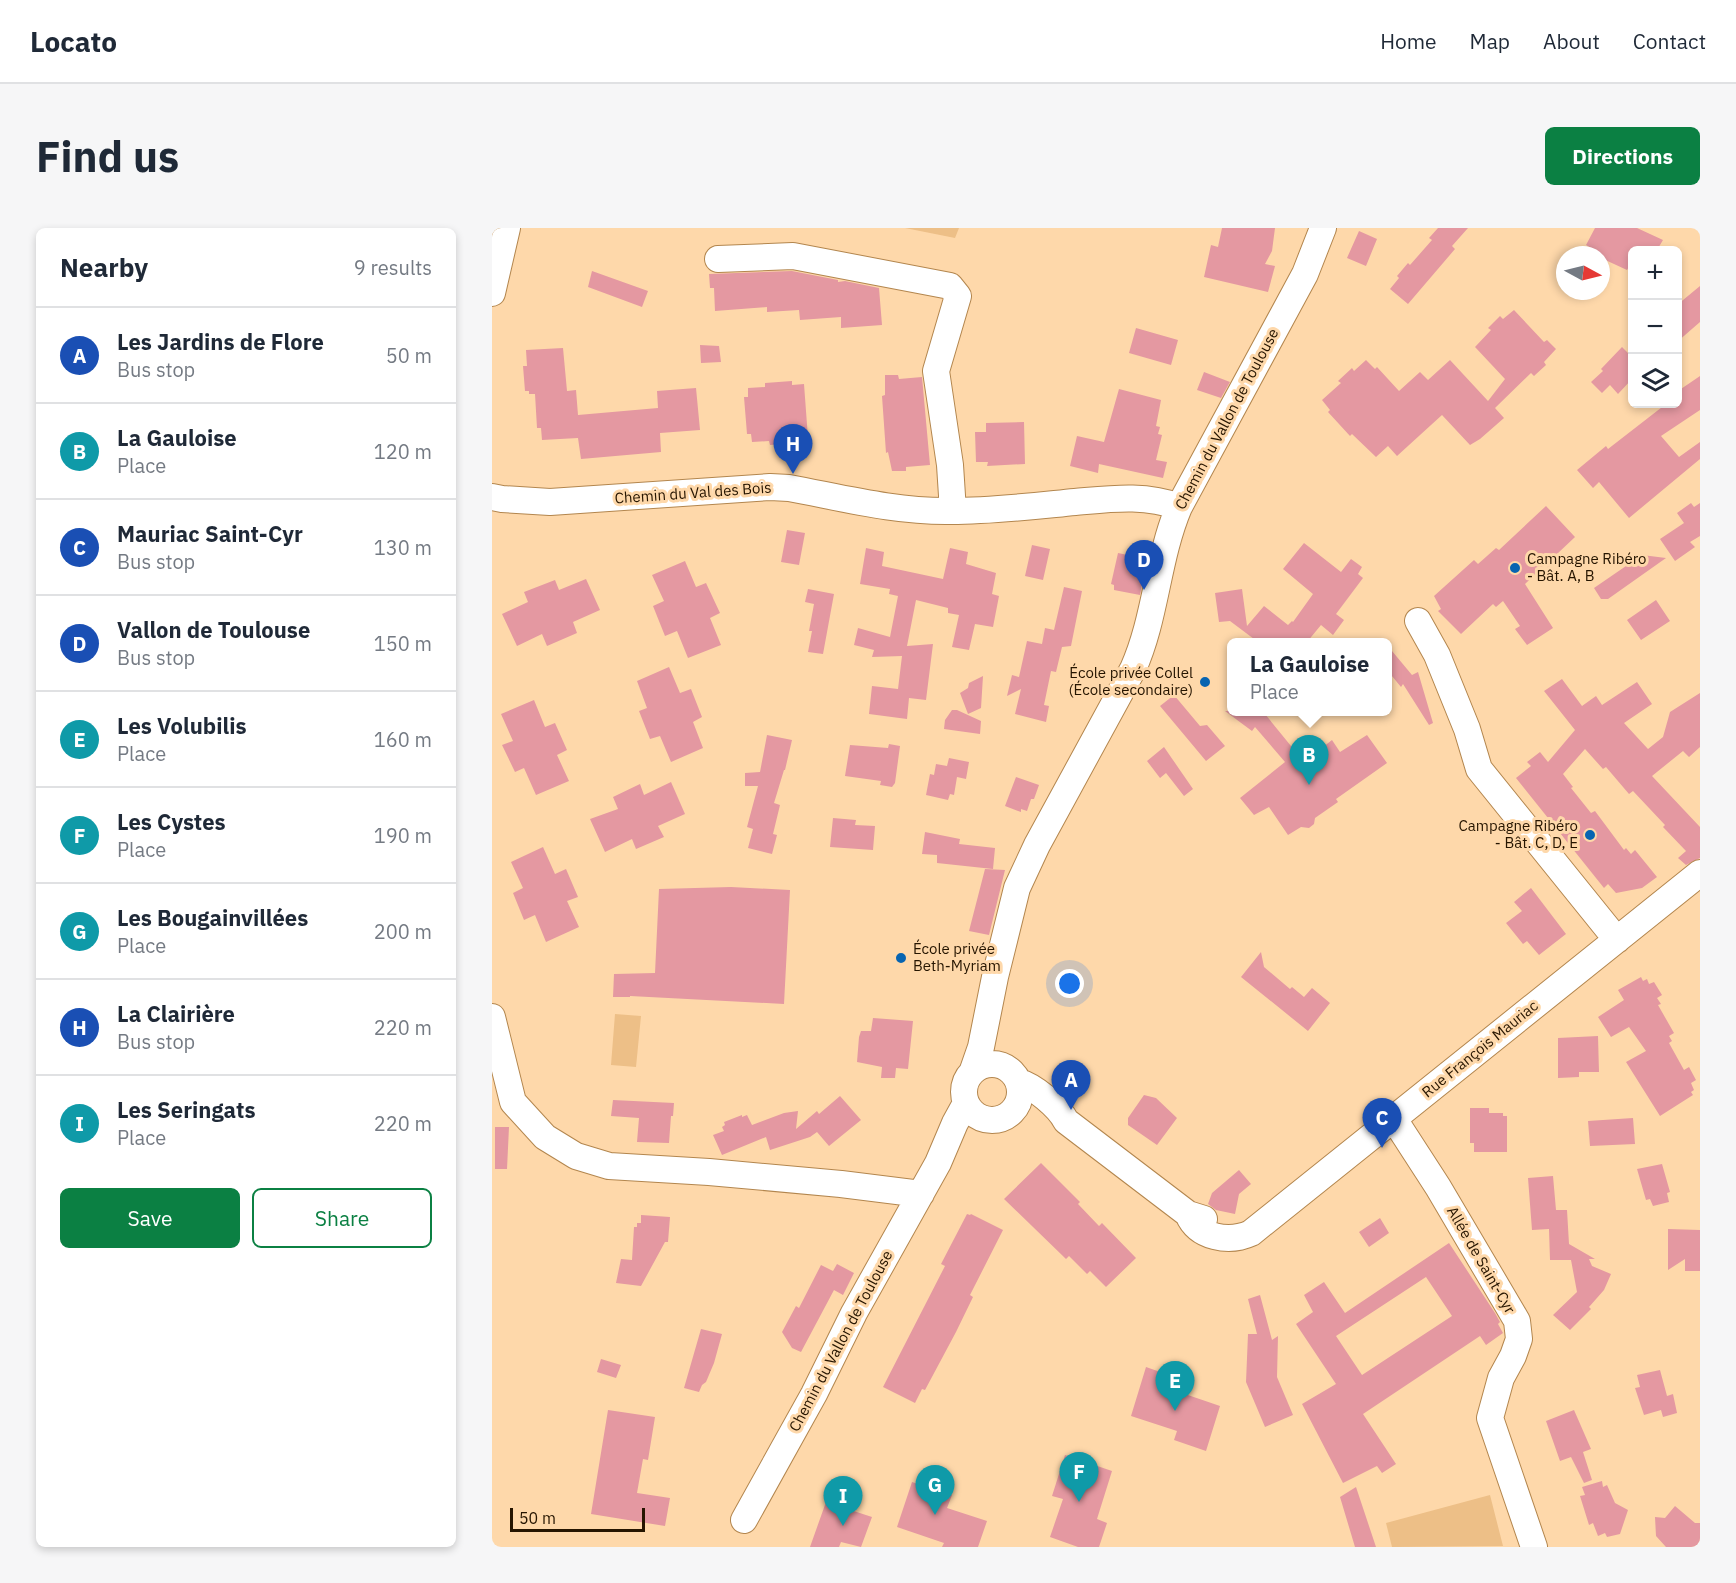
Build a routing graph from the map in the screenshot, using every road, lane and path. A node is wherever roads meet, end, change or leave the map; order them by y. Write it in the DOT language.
graph roads {
  1 [pos="1323,228"];
  2 [pos="501,238"];
  3 [pos="718,259"];
  4 [pos="492,293"];
  5 [pos="492,497"];
  6 [pos="1179,507"];
  7 [pos="953,511"];
  8 [pos="1418,621"];
  9 [pos="1700,873"];
  10 [pos="1617,940"];
  11 [pos="988,1013"];
  12 [pos="492,1019"];
  13 [pos="973,1070"];
  14 [pos="1012,1074"];
  15 [pos="966,1103"];
  16 [pos="1012,1112"];
  17 [pos="1394,1119"];
  18 [pos="987,1120"];
  19 [pos="1066,1121"];
  20 [pos="938,1163"];
  21 [pos="921,1194"];
  22 [pos="744,1520"];
  23 [pos="1534,1547"];
  1 -- 6 [label="street, Chemin du Vallon de Toulouse"];
  2 -- 4 [label="street"];
  3 -- 7 [label="street"];
  5 -- 7 [label="street, Chemin du Val des Bois"];
  6 -- 7 [label="street, Chemin du Val des Bois"];
  6 -- 11 [label="street, Chemin du Vallon de Toulouse"];
  8 -- 10 [label="street"];
  9 -- 10 [label="street, Rue François Mauriac"];
  10 -- 17 [label="street, Rue François Mauriac"];
  11 -- 13 [label="street, Chemin du Vallon de Toulouse"];
  11 -- 14 [label="street"];
  12 -- 21 [label="street"];
  13 -- 14 [label="street"];
  13 -- 15 [label="street"];
  14 -- 16 [label="street"];
  14 -- 19 [label="street, Rue François Mauriac"];
  15 -- 18 [label="street"];
  15 -- 20 [label="street, Chemin du Vallon de Toulouse"];
  16 -- 18 [label="street"];
  16 -- 19 [label="street, Rue François Mauriac"];
  17 -- 19 [label="street, Rue François Mauriac"];
  17 -- 23 [label="street, Allée de Saint-Cyr"];
  18 -- 20 [label="street, Chemin du Vallon de Toulouse"];
  20 -- 21 [label="street, Chemin du Vallon de Toulouse"];
  21 -- 22 [label="street, Chemin du Vallon de Toulouse"];
}
